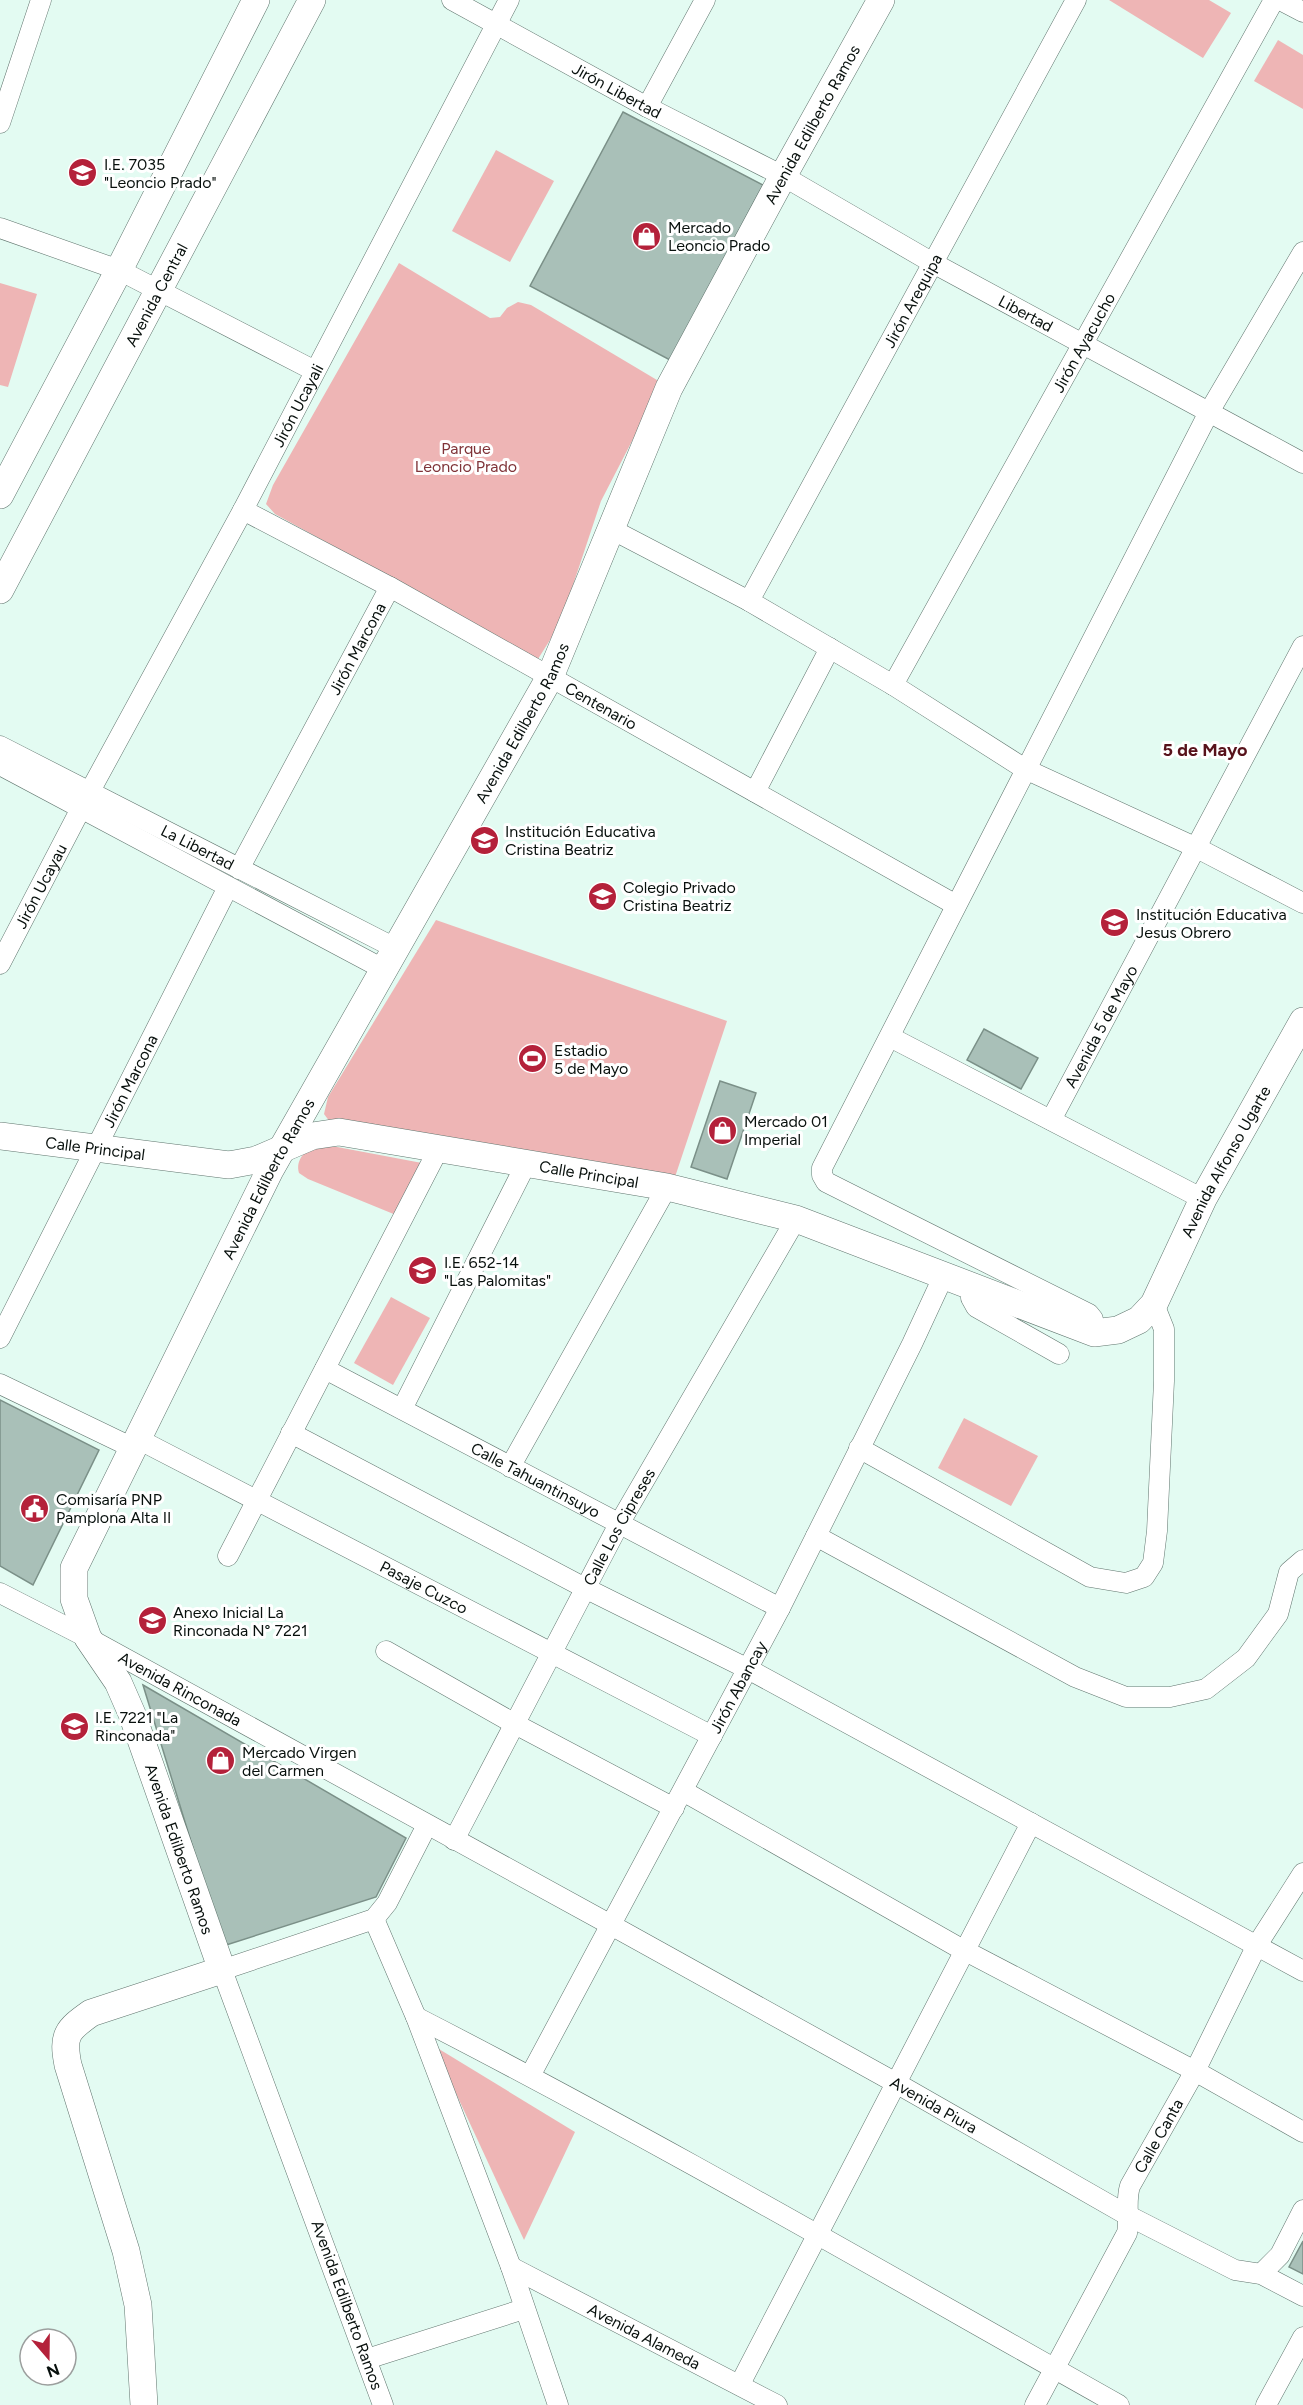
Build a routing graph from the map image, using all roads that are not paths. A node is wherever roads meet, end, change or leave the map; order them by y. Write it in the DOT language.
graph roads {
  1 [pos="40,0"];
  2 [pos="256,0"];
  3 [pos="312,0"];
  4 [pos="452,0"];
  5 [pos="509,0"];
  6 [pos="705,0"];
  7 [pos="881,0"];
  8 [pos="1076,0"];
  9 [pos="1274,0"];
  10 [pos="1280,0"];
  11 [pos="1303,12"];
  12 [pos="496,24"];
  13 [pos="647,107"];
  14 [pos="0,123"];
  15 [pos="783,176"];
  16 [pos="0,228"];
  17 [pos="1303,252"];
  18 [pos="933,263"];
  19 [pos="119,270"];
  20 [pos="158,291"];
  21 [pos="1083,343"];
  22 [pos="315,371"];
  23 [pos="1209,412"];
  24 [pos="1303,463"];
  25 [pos="0,495"];
  26 [pos="243,510"];
  27 [pos="611,529"];
  28 [pos="390,587"];
  29 [pos="0,590"];
  30 [pos="749,601"];
  31 [pos="1303,646"];
  32 [pos="830,648"];
  33 [pos="550,676"];
  34 [pos="893,685"];
  35 [pos="0,746"];
  36 [pos="0,765"];
  37 [pos="1025,769"];
  38 [pos="755,792"];
  39 [pos="85,800"];
  40 [pos="1197,848"];
  41 [pos="239,869"];
  42 [pos="228,887"];
  43 [pos="1303,903"];
  44 [pos="956,905"];
  45 [pos="391,960"];
  46 [pos="0,964"];
  47 [pos="1303,1021"];
  48 [pos="890,1036"];
  49 [pos="1051,1120"];
  50 [pos="0,1136"];
  51 [pos="283,1147"];
  52 [pos="95,1148"];
  53 [pos="438,1150"];
  54 [pos="526,1164"];
  55 [pos="667,1187"];
  56 [pos="1203,1199"];
  57 [pos="796,1219"];
  58 [pos="944,1275"];
  59 [pos="973,1286"];
  60 [pos="1154,1304"];
  61 [pos="1094,1334"];
  62 [pos="0,1338"];
  63 [pos="1059,1354"];
  64 [pos="325,1369"];
  65 [pos="0,1384"];
  66 [pos="402,1409"];
  67 [pos="291,1433"];
  68 [pos="136,1443"];
  69 [pos="859,1448"];
  70 [pos="510,1467"];
  71 [pos="257,1500"];
  72 [pos="619,1524"];
  73 [pos="816,1536"];
  74 [pos="228,1556"];
  75 [pos="1303,1560"];
  76 [pos="585,1588"];
  77 [pos="0,1593"];
  78 [pos="780,1608"];
  79 [pos="88,1638"];
  80 [pos="386,1651"];
  81 [pos="552,1653"];
  82 [pos="748,1669"];
  83 [pos="515,1724"];
  84 [pos="712,1736"];
  85 [pos="678,1799"];
  86 [pos="1031,1823"];
  87 [pos="427,1825"];
  88 [pos="454,1840"];
  89 [pos="1303,1873"];
  90 [pos="374,1919"];
  91 [pos="611,1924"];
  92 [pos="1257,1945"];
  93 [pos="965,1950"];
  94 [pos="222,1970"];
  95 [pos="1303,1971"];
  96 [pos="416,2017"];
  97 [pos="1195,2071"];
  98 [pos="530,2076"];
  99 [pos="896,2083"];
  100 [pos="1303,2132"];
  101 [pos="1303,2210"];
  102 [pos="1127,2215"];
  103 [pos="818,2234"];
  104 [pos="511,2267"];
  105 [pos="1261,2274"];
  106 [pos="1303,2296"];
  107 [pos="524,2309"];
  108 [pos="1303,2337"];
  109 [pos="367,2359"];
  110 [pos="1054,2369"];
  111 [pos="740,2384"];
  112 [pos="144,2405"];
  113 [pos="383,2405"];
  114 [pos="558,2405"];
  115 [pos="777,2405"];
  116 [pos="1035,2405"];
  117 [pos="1119,2405"];
  118 [pos="1266,2405"];
  1 -- 14 [label="street"];
  2 -- 19 [label="street"];
  3 -- 20 [label="street, Avenida Central"];
  4 -- 12 [label="street, Jirón Libertad"];
  5 -- 12 [label="street, Jirón Ucayali"];
  6 -- 13 [label="street"];
  7 -- 15 [label="street, Avenida Edilberto Ramos"];
  8 -- 18 [label="street, Jirón Arequipa"];
  9 -- 21 [label="street, Jirón Ayacucho"];
  10 -- 11 [label="street"];
  12 -- 13 [label="street, Jirón Libertad"];
  12 -- 22 [label="street, Jirón Ucayali"];
  13 -- 15 [label="street, Jirón Libertad"];
  15 -- 18 [label="street, Libertad"];
  15 -- 27 [label="street, Avenida Edilberto Ramos"];
  16 -- 19 [label="street"];
  17 -- 23 [label="street"];
  18 -- 21 [label="street, Libertad"];
  18 -- 30 [label="street, Jirón Arequipa"];
  19 -- 20 [label="street"];
  19 -- 25 [label="street"];
  20 -- 22 [label="street"];
  20 -- 29 [label="street, Avenida Central"];
  21 -- 23 [label="street, Libertad"];
  21 -- 34 [label="street, Jirón Ayacucho"];
  22 -- 26 [label="street, Jirón Ucayali"];
  23 -- 24 [label="street, Libertad"];
  23 -- 37 [label="street"];
  26 -- 28 [label="street, Centenario"];
  26 -- 39 [label="street, Jirón Ucayali"];
  27 -- 30 [label="street"];
  27 -- 33 [label="street, Avenida Edilberto Ramos"];
  28 -- 33 [label="street, Centenario"];
  28 -- 41 [label="street, Jirón Marcona"];
  30 -- 32 [label="street"];
  31 -- 40 [label="street, Avenida 5 de Mayo"];
  32 -- 34 [label="street"];
  32 -- 38 [label="street"];
  33 -- 38 [label="street, Centenario"];
  33 -- 45 [label="street, Avenida Edilberto Ramos"];
  34 -- 37 [label="street"];
  35 -- 39 [label="street, La Libertad"];
  36 -- 39 [label="street, La Libertad"];
  37 -- 40 [label="street"];
  37 -- 44 [label="street"];
  38 -- 44 [label="street, Centenario"];
  39 -- 41 [label="street, La Libertad"];
  39 -- 42 [label="street, La Libertad"];
  39 -- 46 [label="street, Jirón Ucayau"];
  40 -- 43 [label="street"];
  40 -- 49 [label="street, Avenida 5 de Mayo"];
  41 -- 45 [label="street, La Libertad"];
  42 -- 45 [label="street, La Libertad"];
  42 -- 52 [label="street, Jirón Marcona"];
  44 -- 48 [label="street"];
  45 -- 51 [label="street, Avenida Edilberto Ramos"];
  47 -- 56 [label="street, Avenida Alfonso Ugarte"];
  48 -- 49 [label="street"];
  48 -- 61 [label="street"];
  49 -- 56 [label="street"];
  50 -- 52 [label="street, Calle Principal"];
  51 -- 52 [label="street, Calle Principal"];
  51 -- 53 [label="street, Calle Principal"];
  51 -- 68 [label="street, Avenida Edilberto Ramos"];
  52 -- 62 [label="street, Jirón Marcona"];
  53 -- 54 [label="street, Calle Principal"];
  53 -- 64 [label="street"];
  54 -- 55 [label="street, Calle Principal"];
  54 -- 66 [label="street"];
  55 -- 57 [label="street, Calle Principal"];
  55 -- 70 [label="street"];
  56 -- 60 [label="street, Avenida Alfonso Ugarte"];
  57 -- 58 [label="street, Calle Principal"];
  57 -- 72 [label="street, Calle Los Cipreses"];
  58 -- 59 [label="street, Calle Principal"];
  58 -- 69 [label="street, Jirón Abancay"];
  59 -- 61 [label="street, Calle Principal"];
  59 -- 63 [label="street"];
  60 -- 61 [label="street"];
  60 -- 69 [label="street"];
  64 -- 66 [label="street, Calle Tahuantinsuyo"];
  64 -- 67 [label="street"];
  65 -- 68 [label="street, Pasaje Cuzco"];
  66 -- 70 [label="street, Calle Tahuantinsuyo"];
  67 -- 71 [label="street"];
  67 -- 76 [label="street"];
  68 -- 71 [label="street, Pasaje Cuzco"];
  68 -- 79 [label="street, Avenida Edilberto Ramos"];
  69 -- 73 [label="street, Jirón Abancay"];
  70 -- 72 [label="street, Calle Tahuantinsuyo"];
  71 -- 74 [label="street"];
  71 -- 81 [label="street, Pasaje Cuzco"];
  72 -- 76 [label="street, Calle Los Cipreses"];
  72 -- 78 [label="street, Calle Tahuantinsuyo"];
  73 -- 75 [label="street"];
  73 -- 78 [label="street, Jirón Abancay"];
  76 -- 81 [label="street, Calle Los Cipreses"];
  76 -- 82 [label="street"];
  77 -- 79 [label="street, Avenida Rinconada"];
  78 -- 82 [label="street, Jirón Abancay"];
  79 -- 87 [label="street, Avenida Rinconada"];
  79 -- 94 [label="street, Avenida Edilberto Ramos"];
  80 -- 83 [label="street"];
  81 -- 83 [label="street, Calle Los Cipreses"];
  81 -- 84 [label="street, Pasaje Cuzco"];
  82 -- 84 [label="street, Jirón Abancay"];
  82 -- 86 [label="street"];
  83 -- 85 [label="street"];
  83 -- 88 [label="street, Calle Los Cipreses"];
  84 -- 85 [label="street, Jirón Abancay"];
  85 -- 91 [label="street, Jirón Abancay"];
  85 -- 93 [label="street"];
  86 -- 92 [label="street"];
  86 -- 93 [label="street"];
  87 -- 88 [label="street, Avenida Rinconada"];
  87 -- 90 [label="street"];
  88 -- 91 [label="street, Avenida Rinconada"];
  89 -- 92 [label="street, Calle Canta"];
  90 -- 94 [label="street"];
  90 -- 96 [label="street"];
  91 -- 98 [label="street, Jirón Abancay"];
  91 -- 99 [label="street, Avenida Piura"];
  92 -- 95 [label="street"];
  92 -- 97 [label="street, Calle Canta"];
  93 -- 97 [label="street"];
  93 -- 99 [label="street"];
  94 -- 109 [label="street, Avenida Edilberto Ramos"];
  94 -- 112 [label="street"];
  96 -- 98 [label="street"];
  96 -- 104 [label="street"];
  97 -- 100 [label="street"];
  97 -- 102 [label="street, Calle Canta"];
  98 -- 103 [label="street"];
  99 -- 102 [label="street, Avenida Piura"];
  99 -- 103 [label="street"];
  101 -- 105 [label="street"];
  102 -- 105 [label="street, Avenida Piura"];
  102 -- 110 [label="street, Calle Canta"];
  103 -- 110 [label="street"];
  103 -- 111 [label="street"];
  104 -- 107 [label="street"];
  104 -- 111 [label="street, Avenida Alameda"];
  105 -- 106 [label="street, Avenida Piura"];
  107 -- 109 [label="street"];
  107 -- 114 [label="street"];
  108 -- 118 [label="street"];
  109 -- 113 [label="street, Avenida Edilberto Ramos"];
  110 -- 116 [label="street, Calle Canta"];
  110 -- 117 [label="street"];
  111 -- 115 [label="street, Avenida Alameda"];
}
